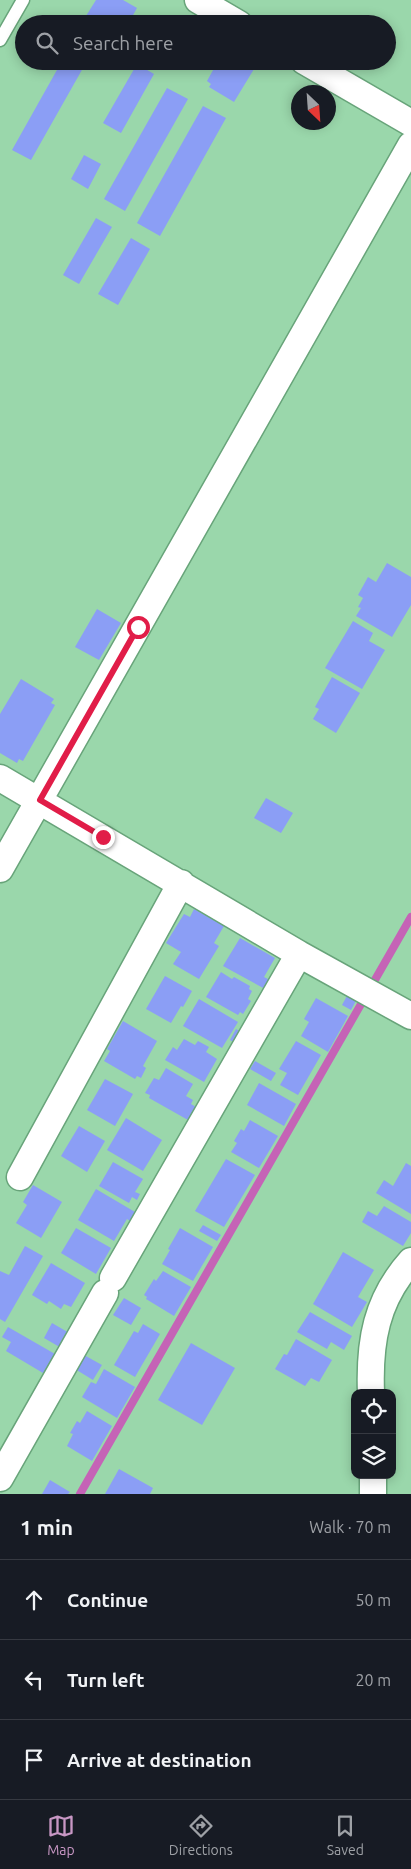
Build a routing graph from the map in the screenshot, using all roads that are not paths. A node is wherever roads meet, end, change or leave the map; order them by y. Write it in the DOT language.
graph roads {
  1 [pos="23,0"];
  2 [pos="198,0"];
  3 [pos="224,15"];
  4 [pos="0,40"];
  5 [pos="320,70"];
  6 [pos="411,123"];
  7 [pos="411,144"];
  8 [pos="0,778"];
  9 [pos="40,800"];
  10 [pos="0,869"];
  11 [pos="181,883"];
  12 [pos="299,954"];
  13 [pos="411,1016"];
  14 [pos="20,1177"];
  15 [pos="411,1261"];
  16 [pos="370,1389"];
  17 [pos="0,1478"];
  18 [pos="373,1479"];
  19 [pos="373,1494"];
  1 -- 4 [label="lane"];
  2 -- 3 [label="street"];
  5 -- 6 [label="street"];
  7 -- 9 [label="street"];
  8 -- 9 [label="street"];
  9 -- 10 [label="street"];
  9 -- 11 [label="street"];
  11 -- 12 [label="street"];
  11 -- 14 [label="street"];
  12 -- 13 [label="street"];
  12 -- 17 [label="street"];
  15 -- 16 [label="street"];
  18 -- 19 [label="street"];
}
